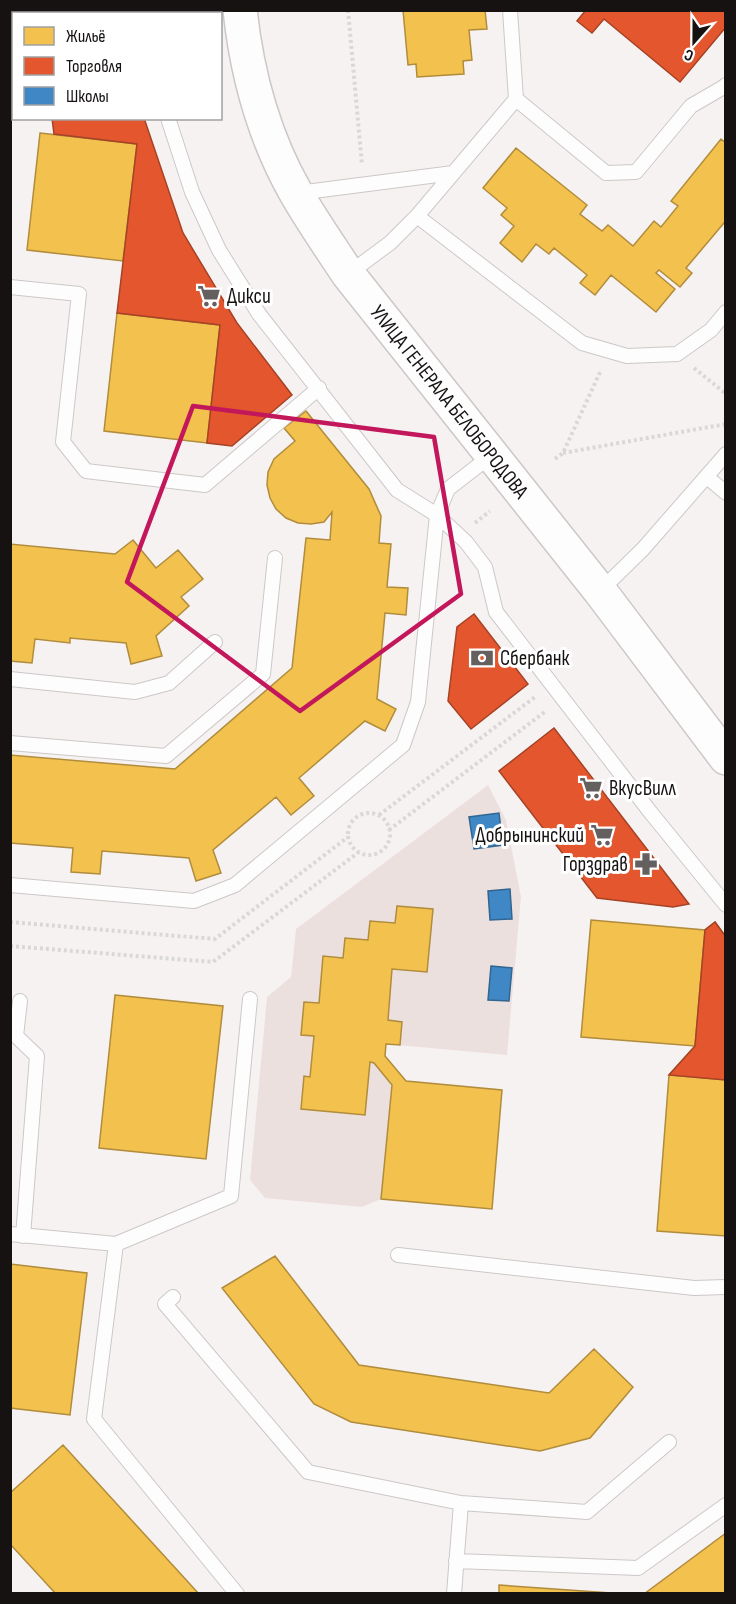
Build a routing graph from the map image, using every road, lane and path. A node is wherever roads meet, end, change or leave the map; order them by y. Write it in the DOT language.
graph roads {
  1 [pos="240,10"];
  2 [pos="348,10"];
  3 [pos="510,10"];
  4 [pos="726,85"];
  5 [pos="516,99"];
  6 [pos="169,120"];
  7 [pos="453,173"];
  8 [pos="364,184"];
  9 [pos="296,193"];
  10 [pos="417,216"];
  11 [pos="348,274"];
  12 [pos="10,287"];
  13 [pos="726,312"];
  14 [pos="609,351"];
  15 [pos="677,354"];
  16 [pos="319,388"];
  17 [pos="726,394"];
  18 [pos="726,424"];
  19 [pos="563,453"];
  20 [pos="726,454"];
  21 [pos="492,455"];
  22 [pos="555,459"];
  23 [pos="707,477"];
  24 [pos="726,493"];
  25 [pos="490,511"];
  26 [pos="437,515"];
  27 [pos="475,524"];
  28 [pos="275,558"];
  29 [pos="600,591"];
  30 [pos="215,642"];
  31 [pos="10,679"];
  32 [pos="552,684"];
  33 [pos="563,698"];
  34 [pos="10,743"];
  35 [pos="726,758"];
  36 [pos="379,815"];
  37 [pos="389,830"];
  38 [pos="359,852"];
  39 [pos="10,885"];
  40 [pos="726,905"];
  41 [pos="10,946"];
  42 [pos="250,999"];
  43 [pos="21,1001"];
  44 [pos="17,1235"];
  45 [pos="116,1244"];
  46 [pos="398,1255"];
  47 [pos="726,1287"];
  48 [pos="173,1297"];
  49 [pos="669,1442"];
  50 [pos="461,1503"];
  51 [pos="726,1505"];
  52 [pos="456,1561"];
  53 [pos="237,1593"];
  54 [pos="454,1593"];
  1 -- 9 [label="main road, УЛИЦА ГЕНЕРАЛА БЕЛОБОРОДОВА"];
  2 -- 8 [label="path"];
  3 -- 5 [label="lane"];
  4 -- 5 [label="lane"];
  5 -- 7 [label="lane"];
  6 -- 16 [label="lane"];
  7 -- 8 [label="lane"];
  7 -- 10 [label="lane"];
  8 -- 9 [label="lane"];
  9 -- 11 [label="main road, УЛИЦА ГЕНЕРАЛА БЕЛОБОРОДОВА"];
  10 -- 11 [label="lane"];
  10 -- 14 [label="lane"];
  11 -- 21 [label="main road, УЛИЦА ГЕНЕРАЛА БЕЛОБОРОДОВА"];
  12 -- 16 [label="lane"];
  13 -- 15 [label="lane"];
  14 -- 15 [label="lane"];
  14 -- 19 [label="path"];
  15 -- 17 [label="path"];
  16 -- 26 [label="lane"];
  18 -- 19 [label="path"];
  19 -- 22 [label="path"];
  20 -- 23 [label="lane"];
  21 -- 26 [label="lane"];
  21 -- 29 [label="main road, УЛИЦА ГЕНЕРАЛА БЕЛОБОРОДОВА"];
  23 -- 24 [label="lane"];
  23 -- 29 [label="lane"];
  25 -- 27 [label="path"];
  26 -- 32 [label="lane"];
  26 -- 39 [label="lane"];
  28 -- 34 [label="lane"];
  29 -- 35 [label="main road, УЛИЦА ГЕНЕРАЛА БЕЛОБОРОДОВА"];
  30 -- 31 [label="lane"];
  32 -- 33 [label="lane"];
  32 -- 36 [label="path"];
  33 -- 37 [label="path"];
  33 -- 40 [label="lane"];
  36 -- 37 [label="path"];
  36 -- 38 [label="path"];
  37 -- 38 [label="path"];
  38 -- 41 [label="path"];
  42 -- 45 [label="lane"];
  43 -- 44 [label="lane"];
  44 -- 45 [label="lane"];
  45 -- 53 [label="lane"];
  46 -- 47 [label="lane"];
  48 -- 50 [label="lane"];
  49 -- 50 [label="lane"];
  50 -- 52 [label="lane"];
  51 -- 52 [label="lane"];
  52 -- 54 [label="lane"];
}
